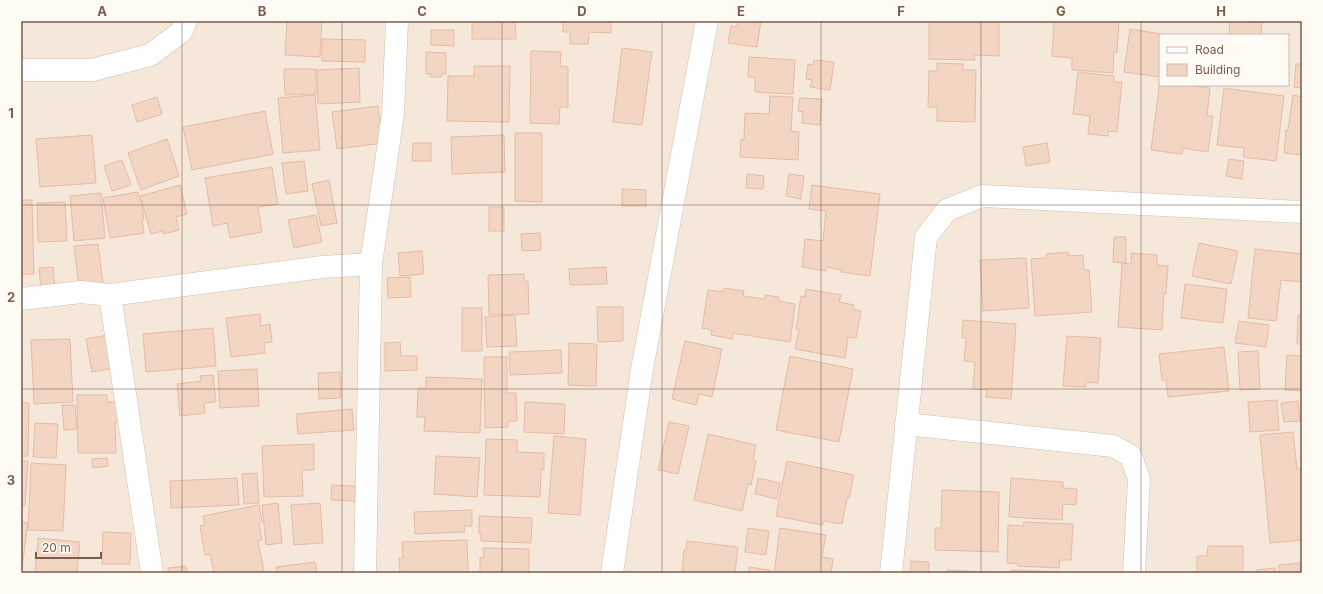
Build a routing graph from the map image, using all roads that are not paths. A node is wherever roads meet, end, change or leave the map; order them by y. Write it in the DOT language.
graph roads {
  1 [pos="186,21"];
  2 [pos="397,21"];
  3 [pos="707,21"];
  4 [pos="21,70"];
  5 [pos="1302,212"];
  6 [pos="371,264"];
  7 [pos="110,295"];
  8 [pos="21,299"];
  9 [pos="906,424"];
  10 [pos="152,573"];
  11 [pos="365,573"];
  12 [pos="612,573"];
  13 [pos="891,573"];
  14 [pos="1134,573"];
  1 -- 4 [label="street"];
  2 -- 6 [label="street"];
  3 -- 12 [label="street"];
  5 -- 9 [label="street"];
  6 -- 7 [label="street"];
  6 -- 11 [label="street"];
  7 -- 8 [label="street"];
  7 -- 10 [label="street"];
  9 -- 13 [label="street"];
  9 -- 14 [label="street"];
}
